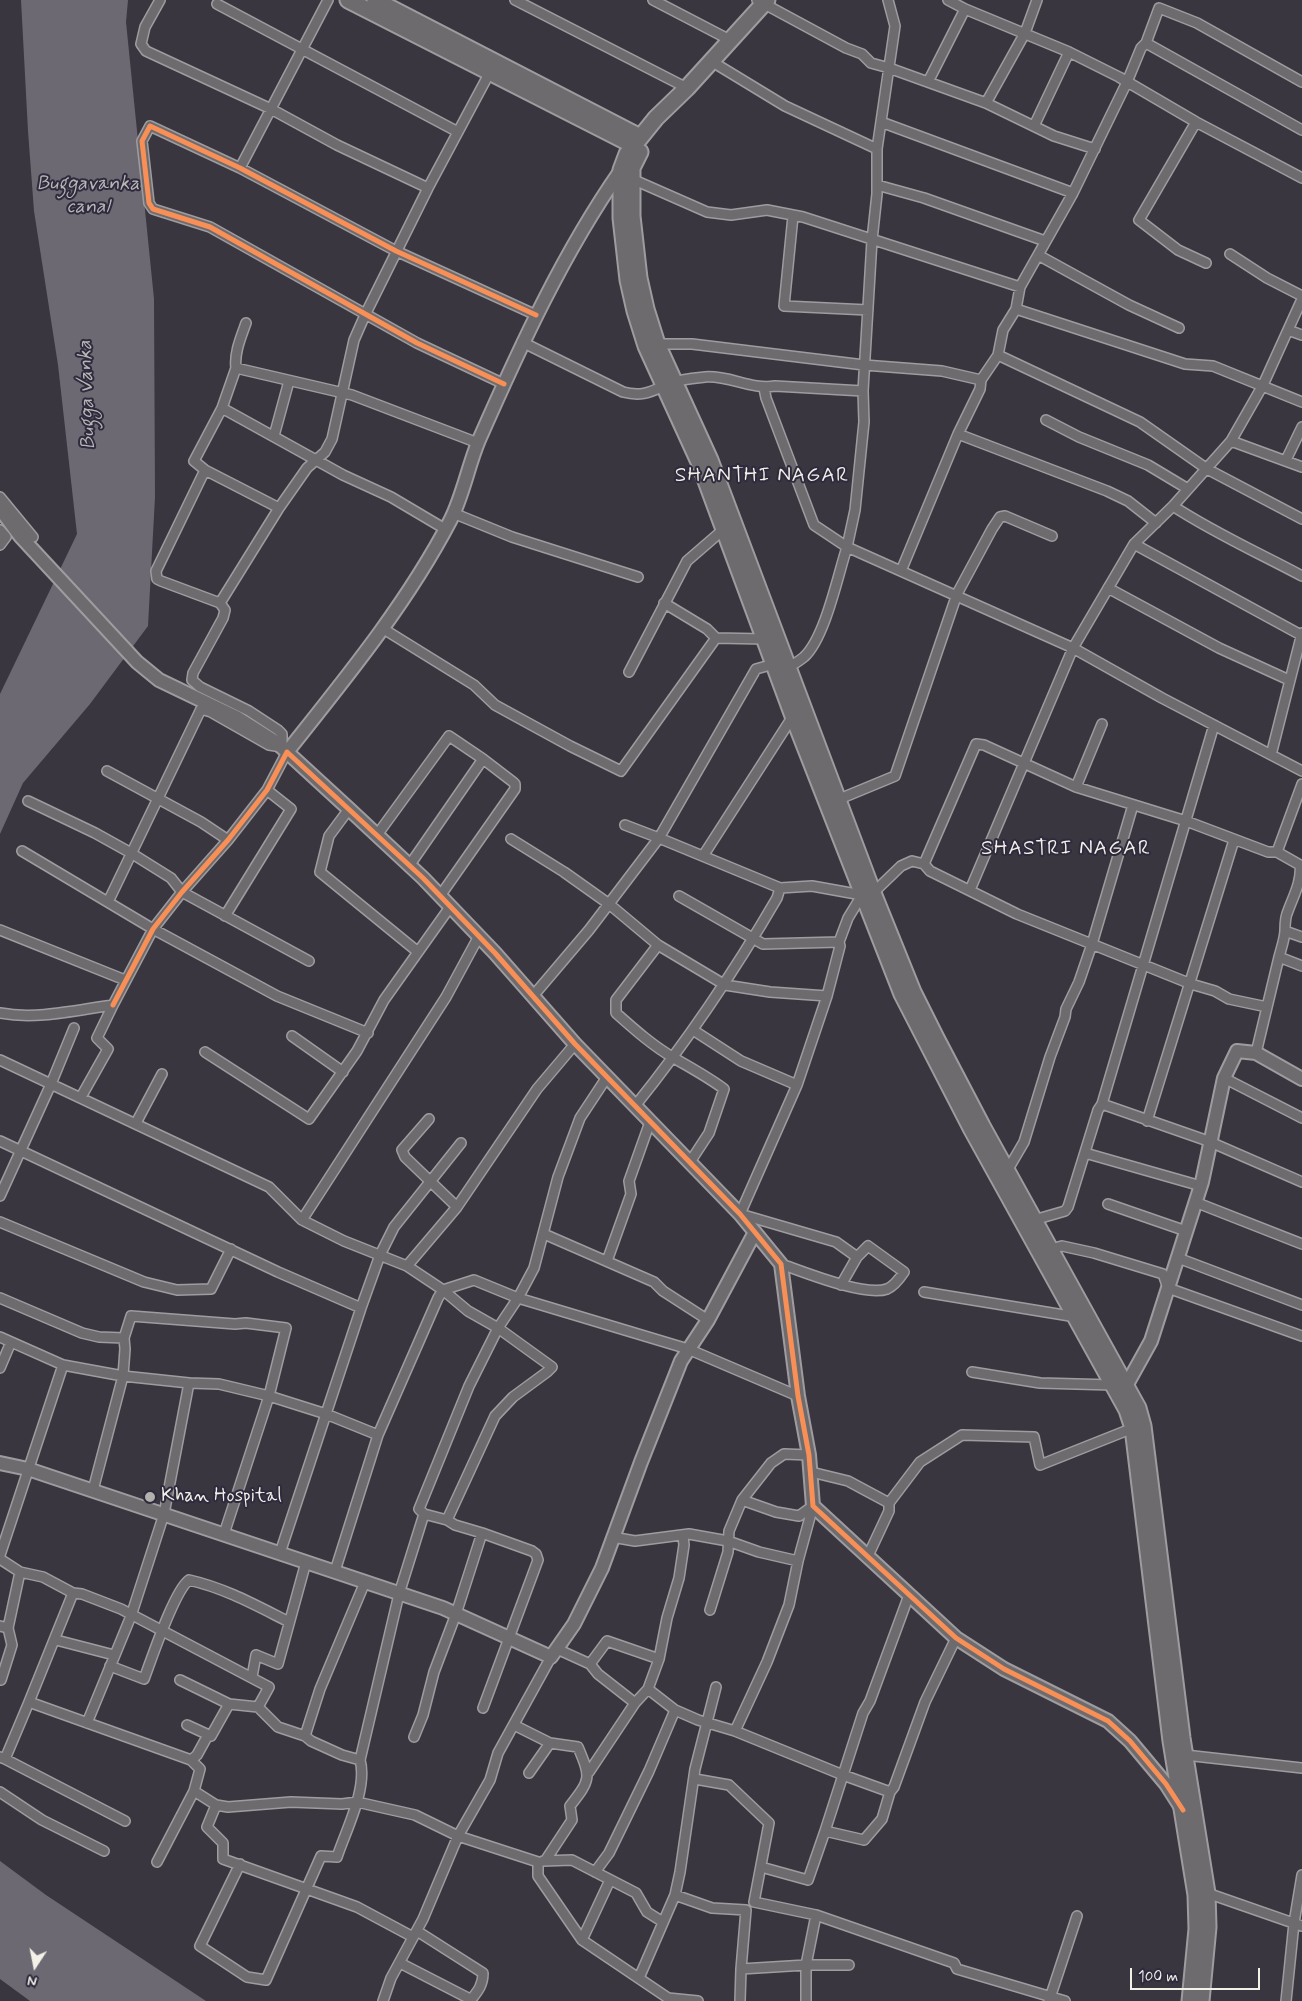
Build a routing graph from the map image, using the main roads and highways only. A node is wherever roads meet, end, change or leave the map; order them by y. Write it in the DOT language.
graph roads {
  1 [pos="348,0"];
  2 [pos="375,0"];
  3 [pos="762,1"];
  4 [pos="686,88"];
  5 [pos="636,141"];
  6 [pos="626,174"];
  7 [pos="670,384"];
  8 [pos="780,668"];
  9 [pos="868,894"];
  10 [pos="1119,1388"];
  11 [pos="1180,1760"];
  12 [pos="1190,2001"];
  13 [pos="1201,2001"];
  1 -- 5 [label="main road"];
  2 -- 5 [label="main road"];
  3 -- 4 [label="main road"];
  4 -- 5 [label="main road"];
  4 -- 6 [label="main road"];
  5 -- 6 [label="main road"];
  6 -- 7 [label="main road"];
  6 -- 7 [label="main road"];
  7 -- 8 [label="main road"];
  7 -- 8 [label="main road"];
  8 -- 9 [label="main road"];
  8 -- 9 [label="main road"];
  9 -- 10 [label="main road"];
  9 -- 10 [label="main road"];
  10 -- 11 [label="main road"];
  10 -- 11 [label="main road"];
  11 -- 12 [label="main road"];
  11 -- 13 [label="main road"];
}
